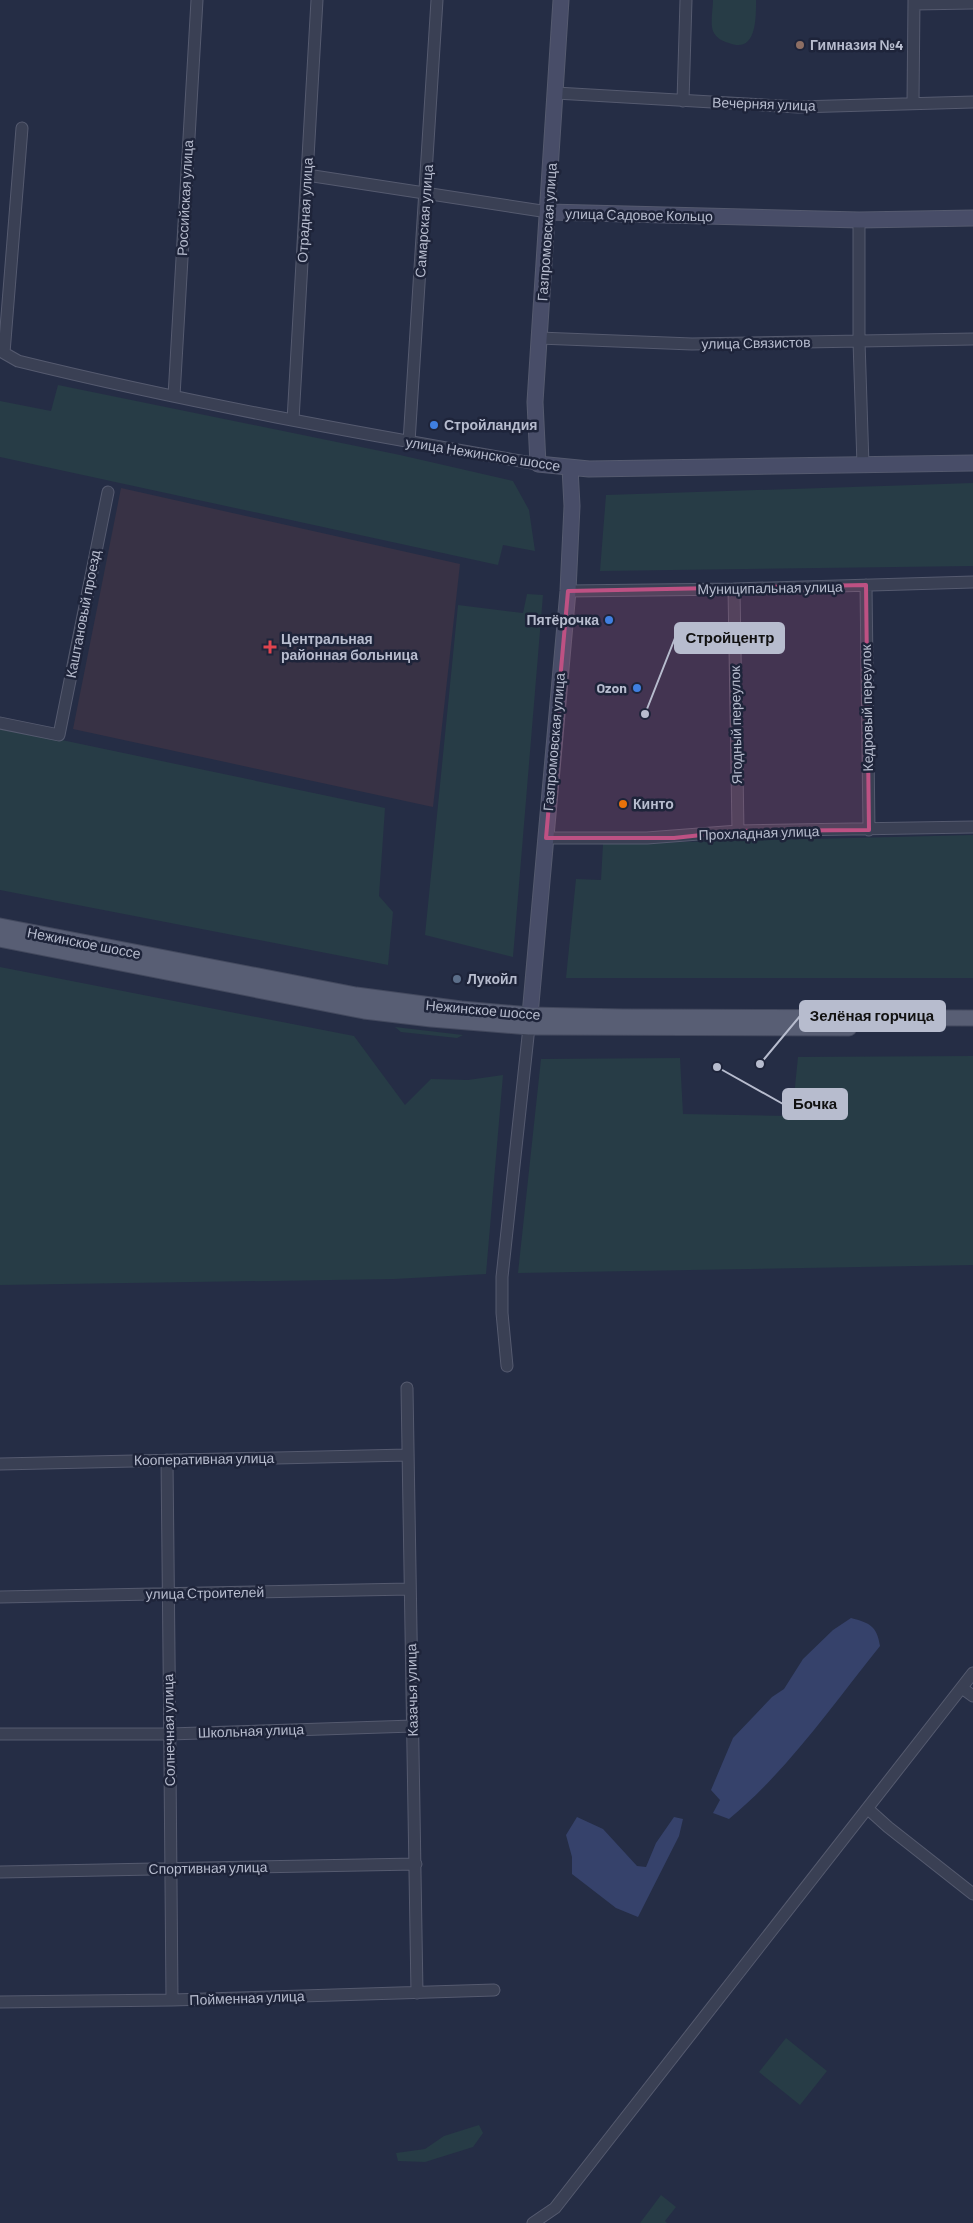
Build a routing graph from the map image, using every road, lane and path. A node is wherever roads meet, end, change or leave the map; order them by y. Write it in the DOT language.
graph roads {
  1 [pos="197,0"];
  2 [pos="317,0"];
  3 [pos="437,0"];
  4 [pos="562,0"];
  5 [pos="686,0"];
  6 [pos="914,2"];
  7 [pos="973,3"];
  8 [pos="556,93"];
  9 [pos="683,101"];
  10 [pos="973,102"];
  11 [pos="914,103"];
  12 [pos="22,128"];
  13 [pos="307,175"];
  14 [pos="426,192"];
  15 [pos="548,212"];
  16 [pos="973,218"];
  17 [pos="859,220"];
  18 [pos="540,338"];
  19 [pos="973,339"];
  20 [pos="859,341"];
  21 [pos="174,396"];
  22 [pos="293,420"];
  23 [pos="409,442"];
  24 [pos="973,463"];
  25 [pos="538,464"];
  26 [pos="863,465"];
  27 [pos="570,468"];
  28 [pos="108,492"];
  29 [pos="973,582"];
  30 [pos="866,585"];
  31 [pos="734,589"];
  32 [pos="568,591"];
  33 [pos="0,723"];
  34 [pos="973,827"];
  35 [pos="869,830"];
  36 [pos="738,831"];
  37 [pos="546,838"];
  38 [pos="0,926"];
  39 [pos="0,939"];
  40 [pos="973,1018"];
  41 [pos="530,1021"];
  42 [pos="973,1028"];
  43 [pos="508,1366"];
  44 [pos="407,1388"];
  45 [pos="408,1455"];
  46 [pos="167,1460"];
  47 [pos="0,1464"];
  48 [pos="410,1589"];
  49 [pos="168,1594"];
  50 [pos="0,1596"];
  51 [pos="973,1673"];
  52 [pos="962,1688"];
  53 [pos="973,1696"];
  54 [pos="413,1726"];
  55 [pos="0,1734"];
  56 [pos="169,1734"];
  57 [pos="868,1809"];
  58 [pos="416,1864"];
  59 [pos="172,1869"];
  60 [pos="0,1872"];
  61 [pos="973,1894"];
  62 [pos="494,1990"];
  63 [pos="417,1992"];
  64 [pos="172,2000"];
  65 [pos="0,2002"];
  66 [pos="533,2223"];
  1 -- 21 [label="street, Российская улица"];
  2 -- 13 [label="street, Отрадная улица"];
  3 -- 14 [label="street, Самарская улица"];
  4 -- 8 [label="main road, Газпромовская улица"];
  5 -- 9 [label="street"];
  6 -- 7 [label="street"];
  6 -- 11 [label="street"];
  8 -- 9 [label="street, Вечерняя улица"];
  8 -- 15 [label="main road, Газпромовская улица"];
  9 -- 11 [label="street, Вечерняя улица"];
  10 -- 11 [label="street, Вечерняя улица"];
  12 -- 21 [label="street, улица Нежинское шоссе"];
  13 -- 14 [label="street, улица Садовое Кольцо"];
  13 -- 22 [label="street, Отрадная улица"];
  14 -- 15 [label="street, улица Садовое Кольцо"];
  14 -- 23 [label="street, Самарская улица"];
  15 -- 17 [label="main road, улица Садовое Кольцо"];
  15 -- 18 [label="main road, Газпромовская улица"];
  16 -- 17 [label="main road, улица Садовое Кольцо"];
  17 -- 20 [label="street"];
  18 -- 20 [label="street, улица Связистов"];
  18 -- 25 [label="main road, Газпромовская улица"];
  19 -- 20 [label="street, улица Связистов"];
  20 -- 26 [label="street"];
  21 -- 22 [label="street, улица Нежинское шоссе"];
  22 -- 23 [label="street, улица Нежинское шоссе"];
  23 -- 25 [label="street, улица Нежинское шоссе"];
  24 -- 26 [label="main road, улица Нежинское шоссе"];
  25 -- 27 [label="main road, улица Нежинское шоссе"];
  26 -- 27 [label="main road, улица Нежинское шоссе"];
  27 -- 32 [label="main road, Газпромовская улица"];
  28 -- 33 [label="street, Каштановый проезд"];
  29 -- 30 [label="street, Муниципальная улица"];
  30 -- 31 [label="street, Муниципальная улица"];
  30 -- 35 [label="street, Кедровый переулок"];
  31 -- 32 [label="street, Муниципальная улица"];
  31 -- 36 [label="street, Ягодный переулок"];
  32 -- 37 [label="main road, Газпромовская улица"];
  34 -- 35 [label="street, Прохладная улица"];
  35 -- 36 [label="street, Прохладная улица"];
  36 -- 37 [label="street, Прохладная улица"];
  37 -- 41 [label="main road, Газпромовская улица"];
  38 -- 41 [label="main road, Нежинское шоссе"];
  39 -- 41 [label="main road, Нежинское шоссе"];
  40 -- 41 [label="main road, Нежинское шоссе"];
  41 -- 42 [label="main road, Нежинское шоссе"];
  41 -- 43 [label="street"];
  44 -- 45 [label="street, Казачья улица"];
  45 -- 46 [label="street, Кооперативная улица"];
  45 -- 48 [label="street, Казачья улица"];
  46 -- 47 [label="street, Кооперативная улица"];
  46 -- 49 [label="street, Солнечная улица"];
  48 -- 49 [label="street, улица Строителей"];
  48 -- 54 [label="street, Казачья улица"];
  49 -- 50 [label="street, улица Строителей"];
  49 -- 56 [label="street, Солнечная улица"];
  51 -- 52 [label="street"];
  52 -- 53 [label="street"];
  52 -- 57 [label="street"];
  54 -- 56 [label="street, Школьная улица"];
  54 -- 58 [label="street, Казачья улица"];
  55 -- 56 [label="street, Школьная улица"];
  56 -- 59 [label="street, Солнечная улица"];
  57 -- 61 [label="street"];
  57 -- 66 [label="street"];
  58 -- 59 [label="street, Спортивная улица"];
  58 -- 63 [label="street, Казачья улица"];
  59 -- 60 [label="street, Спортивная улица"];
  59 -- 64 [label="street, Солнечная улица"];
  62 -- 63 [label="street, Пойменная улица"];
  63 -- 64 [label="street, Пойменная улица"];
  64 -- 65 [label="street, Пойменная улица"];
}
